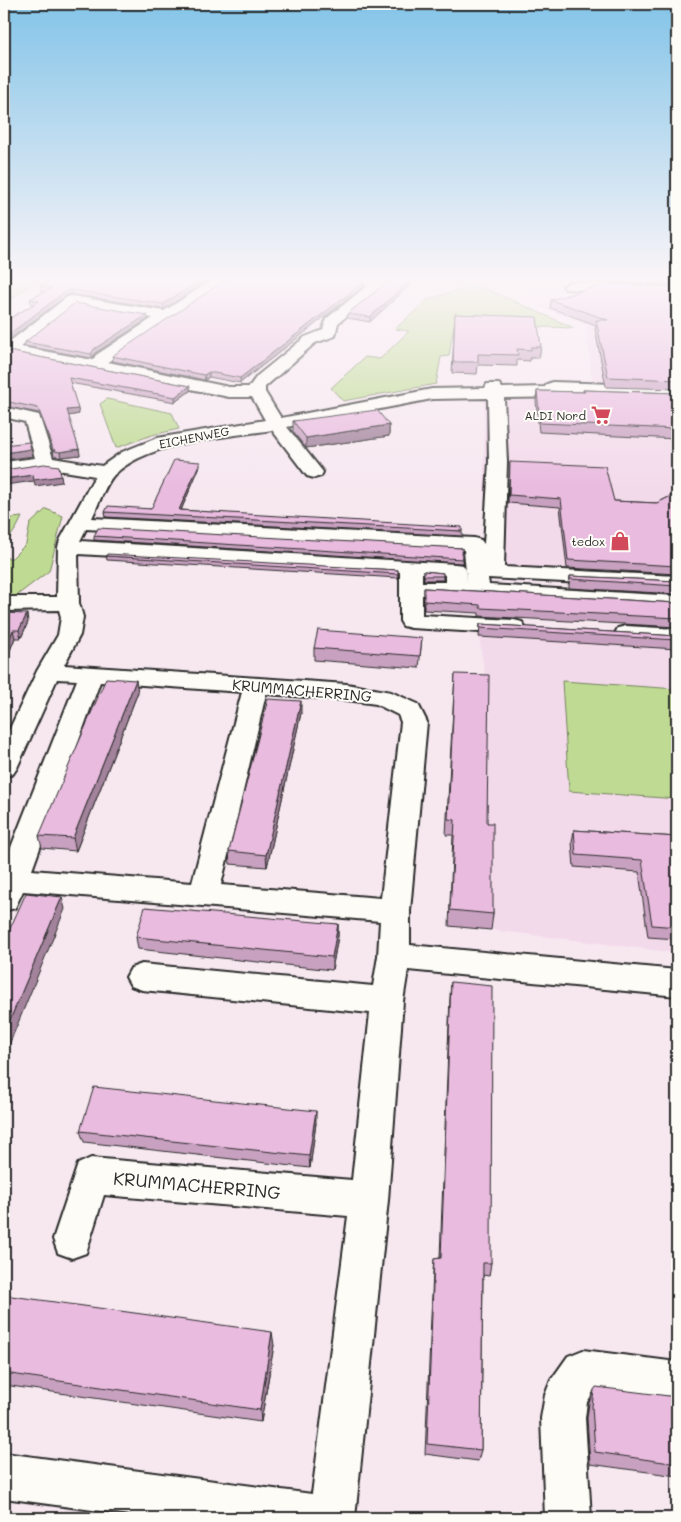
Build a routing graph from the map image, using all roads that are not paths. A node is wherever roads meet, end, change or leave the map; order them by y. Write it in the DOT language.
graph roads {
  1 [pos="10,348"];
  2 [pos="117,348"];
  3 [pos="300,348"];
  4 [pos="99,365"];
  5 [pos="494,389"];
  6 [pos="677,391"];
  7 [pos="257,392"];
  8 [pos="677,396"];
  9 [pos="4,412"];
  10 [pos="276,424"];
  11 [pos="46,462"];
  12 [pos="4,468"];
  13 [pos="106,472"];
  14 [pos="314,472"];
  15 [pos="79,523"];
  16 [pos="68,547"];
  17 [pos="411,566"];
  18 [pos="677,582"];
  19 [pos="410,588"];
  20 [pos="456,589"];
  21 [pos="479,590"];
  22 [pos="68,603"];
  23 [pos="677,603"];
  24 [pos="4,604"];
  25 [pos="529,628"];
  26 [pos="608,632"];
  27 [pos="677,636"];
  28 [pos="49,671"];
  29 [pos="91,675"];
  30 [pos="256,686"];
  31 [pos="4,768"];
  32 [pos="7,885"];
  33 [pos="204,895"];
  34 [pos="395,911"];
  35 [pos="394,956"];
  36 [pos="142,977"];
  37 [pos="677,983"];
  38 [pos="388,1001"];
  39 [pos="369,1200"];
  40 [pos="72,1239"];
  41 [pos="677,1383"];
  42 [pos="4,1476"];
  43 [pos="323,1518"];
  44 [pos="332,1518"];
  45 [pos="568,1518"];
  1 -- 4 [label="street"];
  2 -- 4 [label="street"];
  3 -- 7 [label="street"];
  4 -- 7 [label="street"];
  5 -- 6 [label="street, EICHENWEG"];
  5 -- 8 [label="street, EICHENWEG"];
  5 -- 10 [label="street, EICHENWEG"];
  5 -- 18 [label="lane"];
  7 -- 10 [label="street"];
  9 -- 11 [label="street"];
  10 -- 13 [label="street, EICHENWEG"];
  10 -- 14 [label="street"];
  11 -- 12 [label="street"];
  11 -- 13 [label="street"];
  13 -- 15 [label="street, EICHENWEG"];
  15 -- 16 [label="street, EICHENWEG"];
  15 -- 21 [label="street"];
  16 -- 17 [label="street"];
  16 -- 22 [label="street, EICHENWEG"];
  17 -- 19 [label="street"];
  17 -- 20 [label="street"];
  19 -- 20 [label="street"];
  19 -- 25 [label="street"];
  20 -- 21 [label="street"];
  21 -- 23 [label="street"];
  22 -- 24 [label="street"];
  22 -- 28 [label="street, EICHENWEG"];
  26 -- 27 [label="street"];
  28 -- 29 [label="street, KRUMMACHERRING"];
  28 -- 31 [label="street, EICHENWEG"];
  29 -- 30 [label="street, KRUMMACHERRING"];
  29 -- 32 [label="street"];
  30 -- 33 [label="street"];
  30 -- 34 [label="street, KRUMMACHERRING"];
  32 -- 33 [label="street"];
  33 -- 34 [label="street"];
  34 -- 35 [label="street, KRUMMACHERRING"];
  35 -- 37 [label="street"];
  35 -- 38 [label="street, KRUMMACHERRING"];
  36 -- 38 [label="street"];
  38 -- 39 [label="street, KRUMMACHERRING"];
  39 -- 40 [label="street, KRUMMACHERRING"];
  39 -- 44 [label="street, KRUMMACHERRING"];
  41 -- 45 [label="street"];
  42 -- 43 [label="street"];
}
